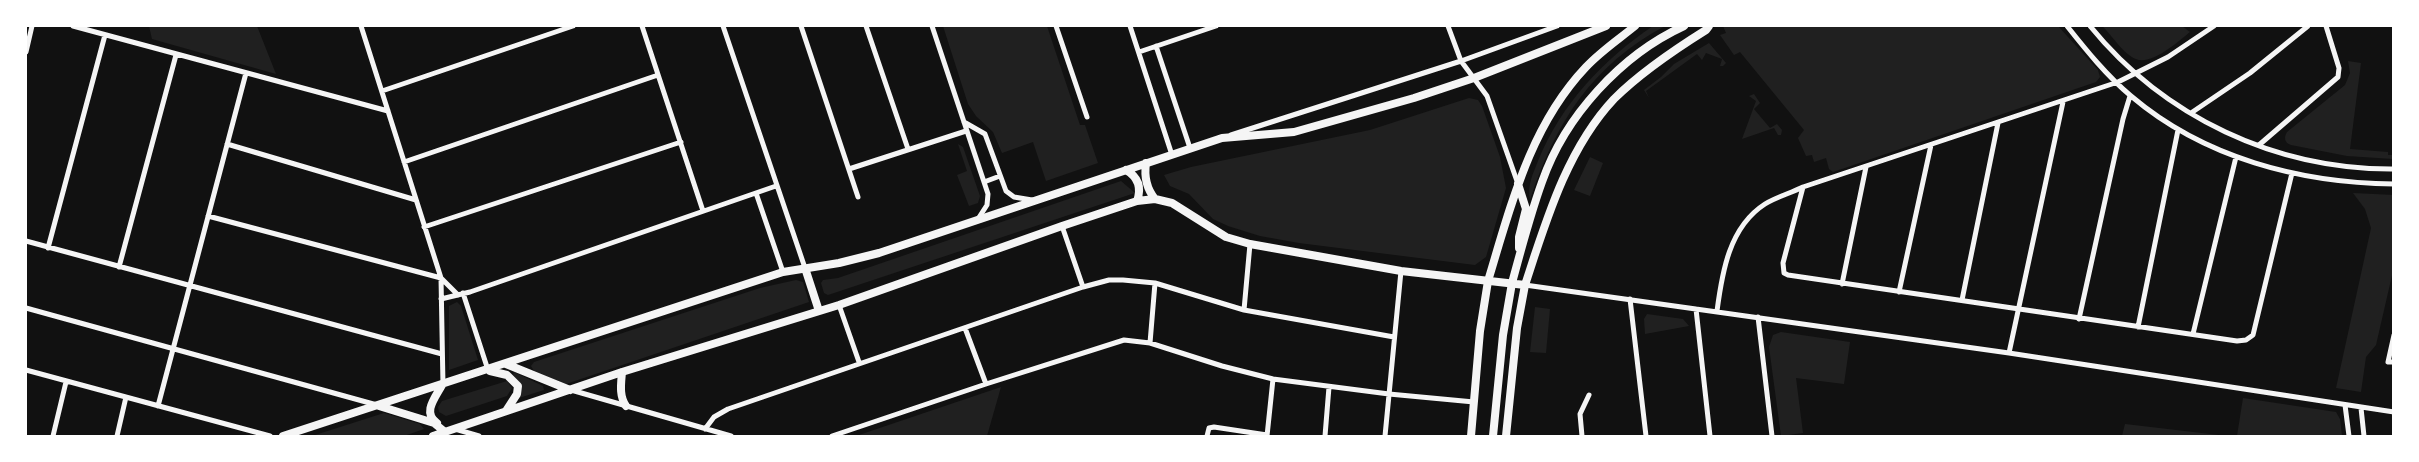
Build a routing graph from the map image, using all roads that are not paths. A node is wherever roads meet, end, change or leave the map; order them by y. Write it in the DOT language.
graph roads {
  1 [pos="32,26"];
  2 [pos="73,26"];
  3 [pos="361,26"];
  4 [pos="573,26"];
  5 [pos="642,26"];
  6 [pos="723,26"];
  7 [pos="801,26"];
  8 [pos="866,26"];
  9 [pos="932,26"];
  10 [pos="1056,26"];
  11 [pos="1130,26"];
  12 [pos="1216,26"];
  13 [pos="1448,26"];
  14 [pos="1557,26"];
  15 [pos="1606,26"];
  16 [pos="1635,26"];
  17 [pos="1684,26"];
  18 [pos="1709,26"];
  19 [pos="2067,26"];
  20 [pos="2090,26"];
  21 [pos="2214,26"];
  22 [pos="2308,26"];
  23 [pos="2326,26"];
  24 [pos="105,35"];
  25 [pos="1156,46"];
  26 [pos="26,52"];
  27 [pos="1139,52"];
  28 [pos="176,55"];
  29 [pos="1461,61"];
  30 [pos="246,74"];
  31 [pos="658,75"];
  32 [pos="2135,75"];
  33 [pos="1473,78"];
  34 [pos="2118,82"];
  35 [pos="382,91"];
  36 [pos="2130,96"];
  37 [pos="2063,102"];
  38 [pos="388,111"];
  39 [pos="2191,113"];
  40 [pos="1087,117"];
  41 [pos="963,121"];
  42 [pos="1998,123"];
  43 [pos="2178,130"];
  44 [pos="966,131"];
  45 [pos="1222,138"];
  46 [pos="681,142"];
  47 [pos="227,144"];
  48 [pos="1931,145"];
  49 [pos="2259,146"];
  50 [pos="1190,148"];
  51 [pos="908,149"];
  52 [pos="1172,155"];
  53 [pos="2236,157"];
  54 [pos="404,162"];
  55 [pos="1146,163"];
  56 [pos="1866,167"];
  57 [pos="849,169"];
  58 [pos="2394,169"];
  59 [pos="1126,170"];
  60 [pos="2292,174"];
  61 [pos="1000,176"];
  62 [pos="984,182"];
  63 [pos="1518,184"];
  64 [pos="2394,184"];
  65 [pos="776,186"];
  66 [pos="1803,187"];
  67 [pos="756,193"];
  68 [pos="858,197"];
  69 [pos="1155,199"];
  70 [pos="416,200"];
  71 [pos="1034,200"];
  72 [pos="1137,201"];
  73 [pos="703,211"];
  74 [pos="208,216"];
  75 [pos="978,219"];
  76 [pos="1062,226"];
  77 [pos="424,227"];
  78 [pos="26,241"];
  79 [pos="1250,244"];
  80 [pos="48,248"];
  81 [pos="1521,251"];
  82 [pos="119,267"];
  83 [pos="805,268"];
  84 [pos="1401,271"];
  85 [pos="783,273"];
  86 [pos="441,278"];
  87 [pos="1488,281"];
  88 [pos="1155,283"];
  89 [pos="1512,283"];
  90 [pos="1842,284"];
  91 [pos="190,285"];
  92 [pos="1525,285"];
  93 [pos="1083,287"];
  94 [pos="1899,292"];
  95 [pos="461,294"];
  96 [pos="441,299"];
  97 [pos="1630,299"];
  98 [pos="1962,300"];
  99 [pos="839,305"];
  100 [pos="26,308"];
  101 [pos="1696,309"];
  102 [pos="1244,310"];
  103 [pos="2019,310"];
  104 [pos="819,311"];
  105 [pos="1717,311"];
  106 [pos="1758,317"];
  107 [pos="2079,319"];
  108 [pos="2138,327"];
  109 [pos="965,328"];
  110 [pos="2193,334"];
  111 [pos="2394,335"];
  112 [pos="1394,337"];
  113 [pos="1150,343"];
  114 [pos="174,348"];
  115 [pos="2009,353"];
  116 [pos="442,354"];
  117 [pos="859,362"];
  118 [pos="2391,362"];
  119 [pos="506,364"];
  120 [pos="26,370"];
  121 [pos="489,370"];
  122 [pos="622,372"];
  123 [pos="1273,379"];
  124 [pos="66,382"];
  125 [pos="986,384"];
  126 [pos="442,385"];
  127 [pos="1329,387"];
  128 [pos="570,390"];
  129 [pos="1389,394"];
  130 [pos="1589,395"];
  131 [pos="126,398"];
  132 [pos="1474,402"];
  133 [pos="2345,405"];
  134 [pos="158,406"];
  135 [pos="378,406"];
  136 [pos="626,406"];
  137 [pos="2361,408"];
  138 [pos="506,411"];
  139 [pos="2394,412"];
  140 [pos="434,423"];
  141 [pos="454,429"];
  142 [pos="705,429"];
  143 [pos="444,434"];
  144 [pos="53,436"];
  145 [pos="117,436"];
  146 [pos="270,436"];
  147 [pos="283,436"];
  148 [pos="433,436"];
  149 [pos="479,436"];
  150 [pos="731,436"];
  151 [pos="832,436"];
  152 [pos="1207,436"];
  153 [pos="1267,436"];
  154 [pos="1324,436"];
  155 [pos="1385,436"];
  156 [pos="1471,436"];
  157 [pos="1493,436"];
  158 [pos="1506,436"];
  159 [pos="1581,436"];
  160 [pos="1646,436"];
  161 [pos="1710,436"];
  162 [pos="1772,436"];
  163 [pos="2349,436"];
  164 [pos="2364,436"];
  1 -- 26 [label="street"];
  2 -- 24 [label="street"];
  3 -- 35 [label="street"];
  4 -- 35 [label="street"];
  5 -- 31 [label="street"];
  6 -- 65 [label="street"];
  7 -- 57 [label="street"];
  8 -- 51 [label="street"];
  9 -- 41 [label="street"];
  10 -- 40 [label="street"];
  11 -- 27 [label="street"];
  12 -- 25 [label="street"];
  13 -- 29 [label="street"];
  14 -- 29 [label="street"];
  15 -- 33 [label="main road"];
  16 -- 63 [label="main road"];
  17 -- 81 [label="main road"];
  18 -- 92 [label="main road"];
  19 -- 34 [label="street"];
  20 -- 32 [label="street"];
  21 -- 32 [label="street"];
  22 -- 39 [label="street"];
  23 -- 49 [label="street"];
  24 -- 28 [label="street"];
  24 -- 80 [label="street"];
  25 -- 27 [label="street"];
  25 -- 50 [label="street"];
  27 -- 52 [label="street"];
  28 -- 30 [label="street"];
  28 -- 82 [label="street"];
  29 -- 33 [label="street"];
  29 -- 45 [label="street"];
  30 -- 38 [label="street"];
  30 -- 47 [label="street"];
  31 -- 46 [label="street"];
  31 -- 54 [label="street"];
  32 -- 34 [label="street"];
  32 -- 39 [label="street"];
  33 -- 45 [label="main road"];
  33 -- 63 [label="street"];
  34 -- 36 [label="street"];
  34 -- 37 [label="street"];
  35 -- 38 [label="street"];
  36 -- 43 [label="street"];
  36 -- 107 [label="street"];
  37 -- 42 [label="street"];
  37 -- 103 [label="street"];
  38 -- 54 [label="street"];
  39 -- 49 [label="street"];
  41 -- 44 [label="street"];
  41 -- 61 [label="street"];
  42 -- 48 [label="street"];
  42 -- 98 [label="street"];
  43 -- 53 [label="street"];
  43 -- 108 [label="street"];
  44 -- 51 [label="street"];
  44 -- 62 [label="street"];
  45 -- 50 [label="main road"];
  46 -- 73 [label="street"];
  46 -- 77 [label="street"];
  47 -- 70 [label="street"];
  47 -- 74 [label="street"];
  48 -- 56 [label="street"];
  48 -- 94 [label="street"];
  49 -- 58 [label="street"];
  50 -- 52 [label="main road"];
  51 -- 57 [label="street"];
  52 -- 55 [label="main road"];
  53 -- 60 [label="street"];
  53 -- 110 [label="street"];
  54 -- 70 [label="street"];
  55 -- 59 [label="main road"];
  55 -- 69 [label="main road"];
  56 -- 66 [label="street"];
  56 -- 90 [label="street"];
  57 -- 68 [label="street"];
  59 -- 71 [label="main road"];
  59 -- 72 [label="main road"];
  60 -- 64 [label="street"];
  60 -- 110 [label="street"];
  61 -- 62 [label="street"];
  61 -- 71 [label="street"];
  62 -- 75 [label="street"];
  63 -- 81 [label="main road"];
  63 -- 87 [label="main road"];
  65 -- 67 [label="street"];
  65 -- 83 [label="street"];
  66 -- 90 [label="street"];
  66 -- 105 [label="street"];
  67 -- 73 [label="street"];
  67 -- 85 [label="street"];
  69 -- 72 [label="main road"];
  69 -- 79 [label="main road"];
  70 -- 77 [label="street"];
  71 -- 75 [label="main road"];
  72 -- 76 [label="main road"];
  73 -- 95 [label="street"];
  74 -- 86 [label="street"];
  74 -- 91 [label="street"];
  75 -- 83 [label="main road"];
  76 -- 93 [label="street"];
  76 -- 99 [label="main road"];
  77 -- 86 [label="street"];
  78 -- 80 [label="street"];
  79 -- 84 [label="main road"];
  79 -- 102 [label="street"];
  80 -- 82 [label="street"];
  81 -- 89 [label="main road"];
  82 -- 91 [label="street"];
  83 -- 85 [label="main road"];
  83 -- 104 [label="main road"];
  84 -- 87 [label="main road"];
  84 -- 112 [label="street"];
  85 -- 119 [label="main road"];
  86 -- 95 [label="street"];
  86 -- 96 [label="street"];
  87 -- 89 [label="main road"];
  87 -- 132 [label="main road"];
  88 -- 93 [label="street"];
  88 -- 102 [label="street"];
  88 -- 113 [label="street"];
  89 -- 92 [label="main road"];
  89 -- 157 [label="main road"];
  90 -- 94 [label="street"];
  91 -- 114 [label="street"];
  91 -- 116 [label="street"];
  92 -- 97 [label="street"];
  92 -- 158 [label="main road"];
  93 -- 109 [label="street"];
  94 -- 98 [label="street"];
  95 -- 96 [label="street"];
  95 -- 121 [label="street"];
  96 -- 116 [label="street"];
  97 -- 101 [label="street"];
  97 -- 160 [label="street"];
  98 -- 103 [label="street"];
  99 -- 104 [label="main road"];
  99 -- 117 [label="street"];
  100 -- 114 [label="street"];
  101 -- 105 [label="street"];
  101 -- 161 [label="street"];
  102 -- 112 [label="street"];
  103 -- 107 [label="street"];
  103 -- 115 [label="street"];
  104 -- 122 [label="main road"];
  105 -- 106 [label="street"];
  106 -- 115 [label="street"];
  106 -- 162 [label="street"];
  107 -- 108 [label="street"];
  108 -- 110 [label="street"];
  109 -- 117 [label="street"];
  109 -- 125 [label="street"];
  111 -- 118 [label="street"];
  112 -- 129 [label="street"];
  113 -- 123 [label="street"];
  113 -- 125 [label="street"];
  114 -- 134 [label="street"];
  114 -- 135 [label="street"];
  115 -- 133 [label="street"];
  116 -- 126 [label="street"];
  117 -- 142 [label="street"];
  119 -- 121 [label="main road"];
  119 -- 128 [label="main road"];
  120 -- 124 [label="street"];
  121 -- 126 [label="main road"];
  121 -- 138 [label="main road"];
  122 -- 128 [label="main road"];
  122 -- 136 [label="main road"];
  123 -- 127 [label="street"];
  123 -- 153 [label="street"];
  124 -- 131 [label="street"];
  124 -- 144 [label="street"];
  125 -- 151 [label="street"];
  126 -- 135 [label="main road"];
  126 -- 140 [label="main road"];
  127 -- 129 [label="street"];
  127 -- 154 [label="street"];
  128 -- 136 [label="street"];
  128 -- 138 [label="main road"];
  129 -- 132 [label="street"];
  129 -- 155 [label="street"];
  130 -- 159 [label="street"];
  131 -- 134 [label="street"];
  131 -- 145 [label="street"];
  132 -- 156 [label="main road"];
  133 -- 137 [label="street"];
  133 -- 163 [label="street"];
  134 -- 146 [label="street"];
  135 -- 140 [label="main road"];
  135 -- 147 [label="main road"];
  136 -- 142 [label="street"];
  137 -- 139 [label="street"];
  137 -- 164 [label="street"];
  138 -- 141 [label="main road"];
  140 -- 141 [label="main road"];
  140 -- 143 [label="main road"];
  141 -- 143 [label="main road"];
  141 -- 149 [label="street"];
  142 -- 150 [label="street"];
  143 -- 148 [label="main road"];
  152 -- 153 [label="street"];
}
